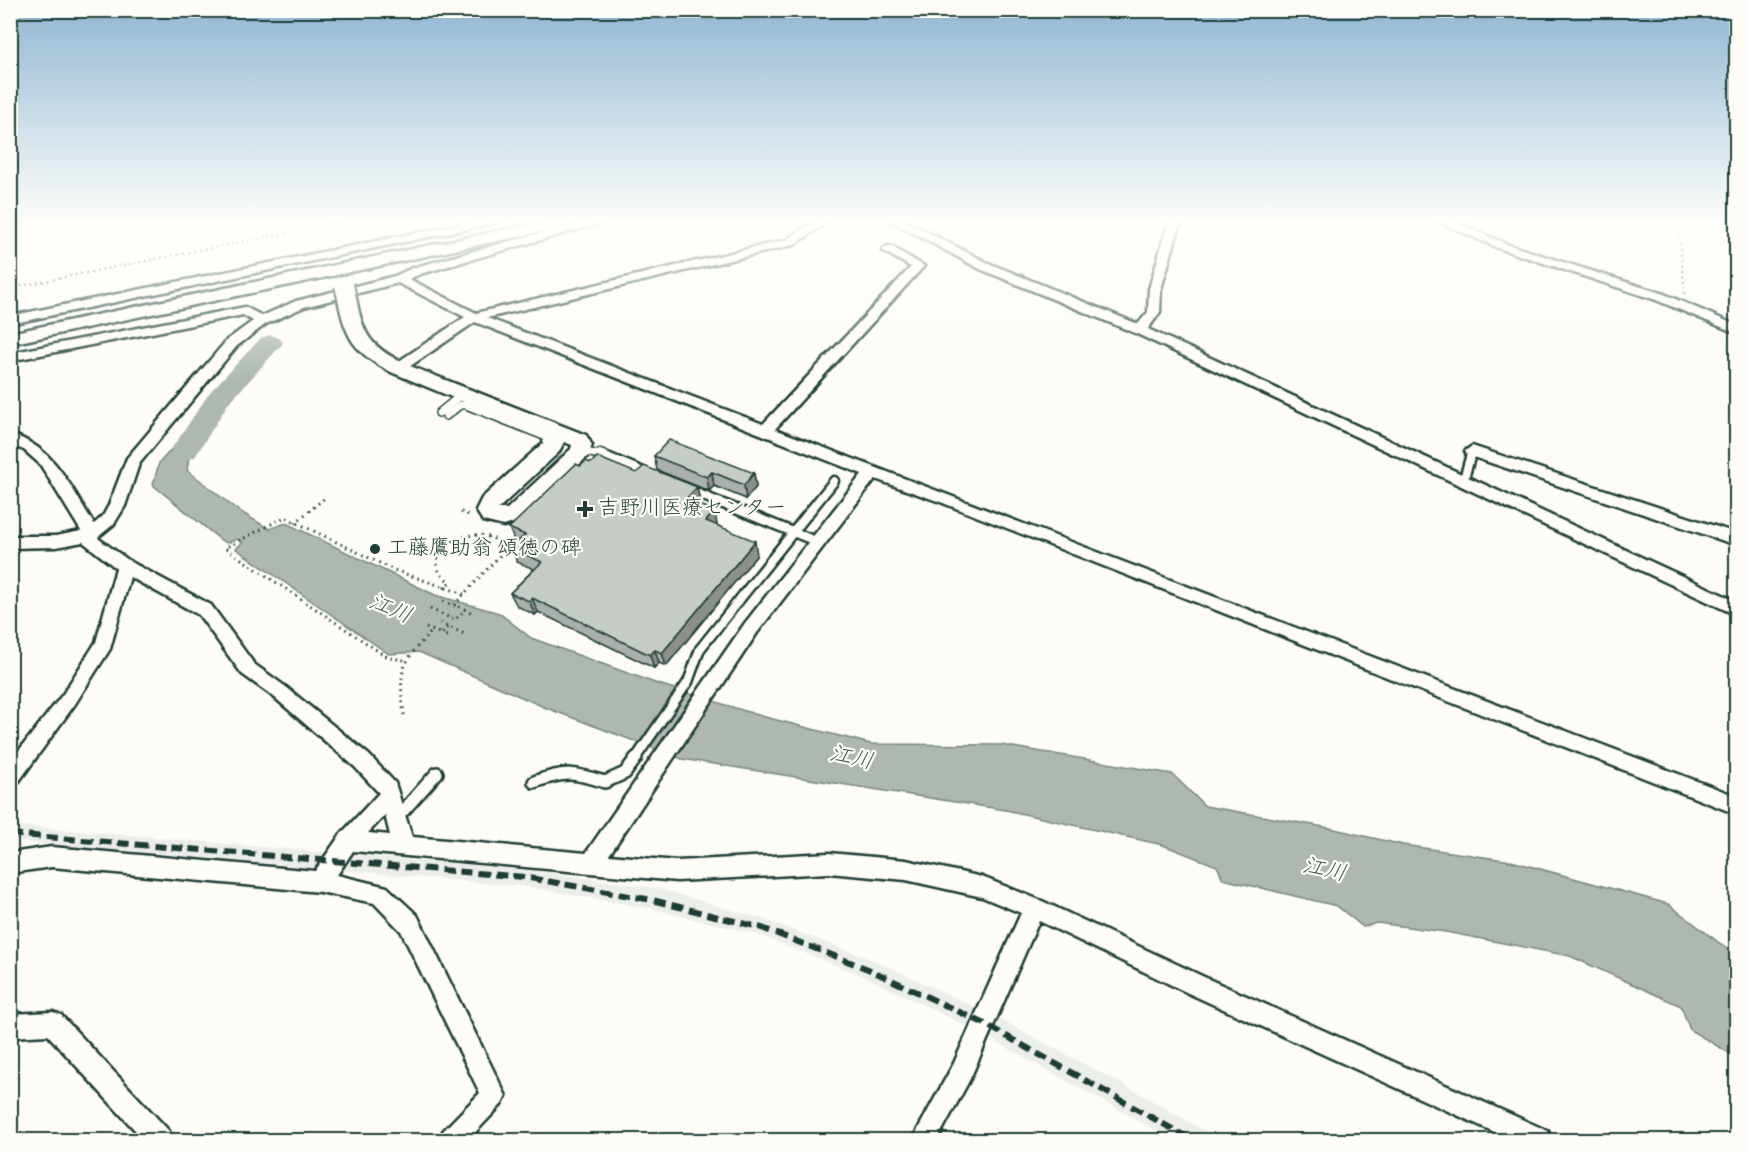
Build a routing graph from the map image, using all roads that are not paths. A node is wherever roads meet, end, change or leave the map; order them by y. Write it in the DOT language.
graph roads {
  1 [pos="230,275"];
  2 [pos="380,275"];
  3 [pos="410,275"];
  4 [pos="655,275"];
  5 [pos="910,275"];
  6 [pos="1005,275"];
  7 [pos="1159,275"];
  8 [pos="1592,275"];
  9 [pos="399,279"];
  10 [pos="344,285"];
  11 [pos="474,317"];
  12 [pos="10,320"];
  13 [pos="261,321"];
  14 [pos="1737,329"];
  15 [pos="1140,330"];
  16 [pos="10,339"];
  17 [pos="10,357"];
  18 [pos="398,368"];
  19 [pos="462,394"];
  20 [pos="765,431"];
  21 [pos="554,436"];
  22 [pos="10,439"];
  23 [pos="581,451"];
  24 [pos="1472,452"];
  25 [pos="872,472"];
  26 [pos="660,479"];
  27 [pos="834,481"];
  28 [pos="1463,482"];
  29 [pos="682,488"];
  30 [pos="793,532"];
  31 [pos="90,536"];
  32 [pos="1737,539"];
  33 [pos="10,542"];
  34 [pos="818,542"];
  35 [pos="125,566"];
  36 [pos="1737,608"];
  37 [pos="437,773"];
  38 [pos="10,778"];
  39 [pos="534,782"];
  40 [pos="389,796"];
  41 [pos="1737,805"];
  42 [pos="394,816"];
  43 [pos="348,842"];
  44 [pos="409,846"];
  45 [pos="10,863"];
  46 [pos="591,864"];
  47 [pos="320,882"];
  48 [pos="1034,908"];
  49 [pos="10,1026"];
  50 [pos="160,1140"];
  51 [pos="452,1140"];
  52 [pos="924,1140"];
  53 [pos="1539,1140"];
  1 -- 12 [label="street"];
  2 -- 10 [label="street"];
  3 -- 9 [label="street"];
  4 -- 11 [label="street"];
  5 -- 20 [label="street"];
  6 -- 15 [label="street"];
  7 -- 15 [label="street"];
  8 -- 14 [label="street"];
  9 -- 11 [label="street"];
  9 -- 13 [label="street"];
  10 -- 16 [label="street"];
  10 -- 18 [label="street"];
  11 -- 18 [label="street"];
  11 -- 20 [label="street"];
  13 -- 17 [label="street"];
  13 -- 31 [label="street"];
  15 -- 28 [label="street"];
  18 -- 19 [label="street"];
  19 -- 21 [label="street"];
  19 -- 21 [label="lane"];
  20 -- 25 [label="street"];
  21 -- 23 [label="street"];
  21 -- 23 [label="street"];
  22 -- 31 [label="street"];
  23 -- 26 [label="lane"];
  24 -- 28 [label="lane"];
  24 -- 32 [label="street"];
  25 -- 34 [label="street"];
  25 -- 41 [label="street"];
  27 -- 30 [label="lane"];
  28 -- 36 [label="street"];
  29 -- 30 [label="lane"];
  30 -- 34 [label="lane"];
  30 -- 39 [label="lane"];
  31 -- 33 [label="street"];
  31 -- 35 [label="street"];
  34 -- 46 [label="street"];
  35 -- 38 [label="street"];
  35 -- 40 [label="street"];
  37 -- 42 [label="lane"];
  40 -- 42 [label="street"];
  40 -- 43 [label="street"];
  42 -- 44 [label="street"];
  43 -- 44 [label="street"];
  43 -- 47 [label="street"];
  44 -- 46 [label="street"];
  45 -- 47 [label="street"];
  46 -- 48 [label="street"];
  47 -- 51 [label="street"];
  48 -- 52 [label="street"];
  48 -- 53 [label="street"];
  49 -- 50 [label="street"];
}
